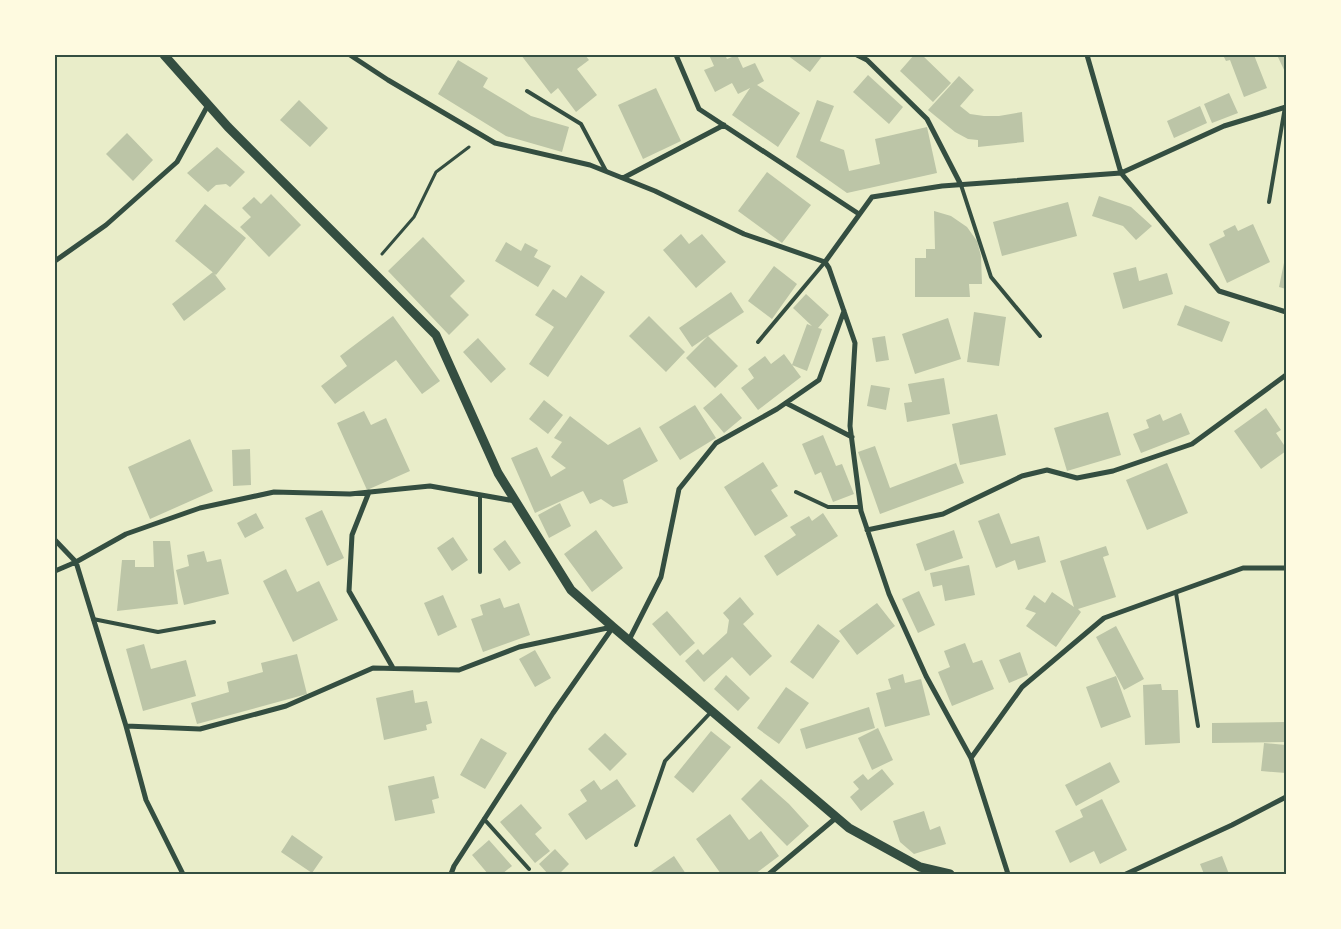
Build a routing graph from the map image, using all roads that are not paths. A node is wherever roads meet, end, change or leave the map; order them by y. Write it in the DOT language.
graph roads {
  1 [pos="164,55"];
  2 [pos="350,55"];
  3 [pos="676,55"];
  4 [pos="858,55"];
  5 [pos="1087,55"];
  6 [pos="526,91"];
  7 [pos="208,106"];
  8 [pos="1285,107"];
  9 [pos="724,125"];
  10 [pos="606,171"];
  11 [pos="1121,173"];
  12 [pos="623,178"];
  13 [pos="961,185"];
  14 [pos="1269,202"];
  15 [pos="859,214"];
  16 [pos="55,260"];
  17 [pos="825,262"];
  18 [pos="844,310"];
  19 [pos="1286,312"];
  20 [pos="1040,336"];
  21 [pos="758,342"];
  22 [pos="1286,375"];
  23 [pos="786,403"];
  24 [pos="852,437"];
  25 [pos="369,492"];
  26 [pos="796,492"];
  27 [pos="480,495"];
  28 [pos="515,501"];
  29 [pos="860,507"];
  30 [pos="867,530"];
  31 [pos="55,540"];
  32 [pos="76,562"];
  33 [pos="1286,568"];
  34 [pos="55,572"];
  35 [pos="480,572"];
  36 [pos="1176,593"];
  37 [pos="93,618"];
  38 [pos="214,622"];
  39 [pos="613,627"];
  40 [pos="629,640"];
  41 [pos="393,668"];
  42 [pos="712,711"];
  43 [pos="126,726"];
  44 [pos="1198,726"];
  45 [pos="971,758"];
  46 [pos="1286,797"];
  47 [pos="837,817"];
  48 [pos="484,819"];
  49 [pos="636,845"];
  50 [pos="529,870"];
  51 [pos="183,874"];
  52 [pos="451,874"];
  53 [pos="769,874"];
  54 [pos="950,874"];
  55 [pos="1008,874"];
  56 [pos="1126,874"];
  1 -- 7 [label="street"];
  2 -- 10 [label="street"];
  3 -- 9 [label="street"];
  4 -- 13 [label="street"];
  5 -- 11 [label="street"];
  6 -- 10 [label="lane"];
  7 -- 16 [label="street"];
  7 -- 28 [label="street"];
  8 -- 11 [label="street"];
  8 -- 14 [label="lane"];
  9 -- 12 [label="street"];
  9 -- 15 [label="street"];
  10 -- 12 [label="street"];
  11 -- 13 [label="street"];
  11 -- 19 [label="street"];
  12 -- 17 [label="street"];
  13 -- 15 [label="street"];
  13 -- 20 [label="lane"];
  15 -- 17 [label="street"];
  17 -- 18 [label="street"];
  17 -- 21 [label="lane"];
  18 -- 23 [label="street"];
  18 -- 24 [label="street"];
  22 -- 30 [label="street"];
  23 -- 24 [label="street"];
  23 -- 40 [label="street"];
  24 -- 29 [label="street"];
  25 -- 27 [label="street"];
  25 -- 32 [label="street"];
  25 -- 41 [label="street"];
  26 -- 29 [label="lane"];
  27 -- 28 [label="street"];
  27 -- 35 [label="lane"];
  28 -- 39 [label="street"];
  29 -- 30 [label="street"];
  30 -- 45 [label="street"];
  31 -- 32 [label="street"];
  32 -- 34 [label="street"];
  32 -- 37 [label="street"];
  33 -- 36 [label="street"];
  36 -- 44 [label="lane"];
  36 -- 45 [label="street"];
  37 -- 38 [label="lane"];
  37 -- 43 [label="street"];
  39 -- 40 [label="street"];
  39 -- 41 [label="street"];
  39 -- 48 [label="street"];
  40 -- 42 [label="street"];
  41 -- 43 [label="street"];
  42 -- 47 [label="street"];
  42 -- 49 [label="lane"];
  43 -- 51 [label="street"];
  45 -- 55 [label="street"];
  46 -- 56 [label="street"];
  47 -- 53 [label="street"];
  47 -- 54 [label="street"];
  48 -- 50 [label="lane"];
  48 -- 52 [label="street"];
}
